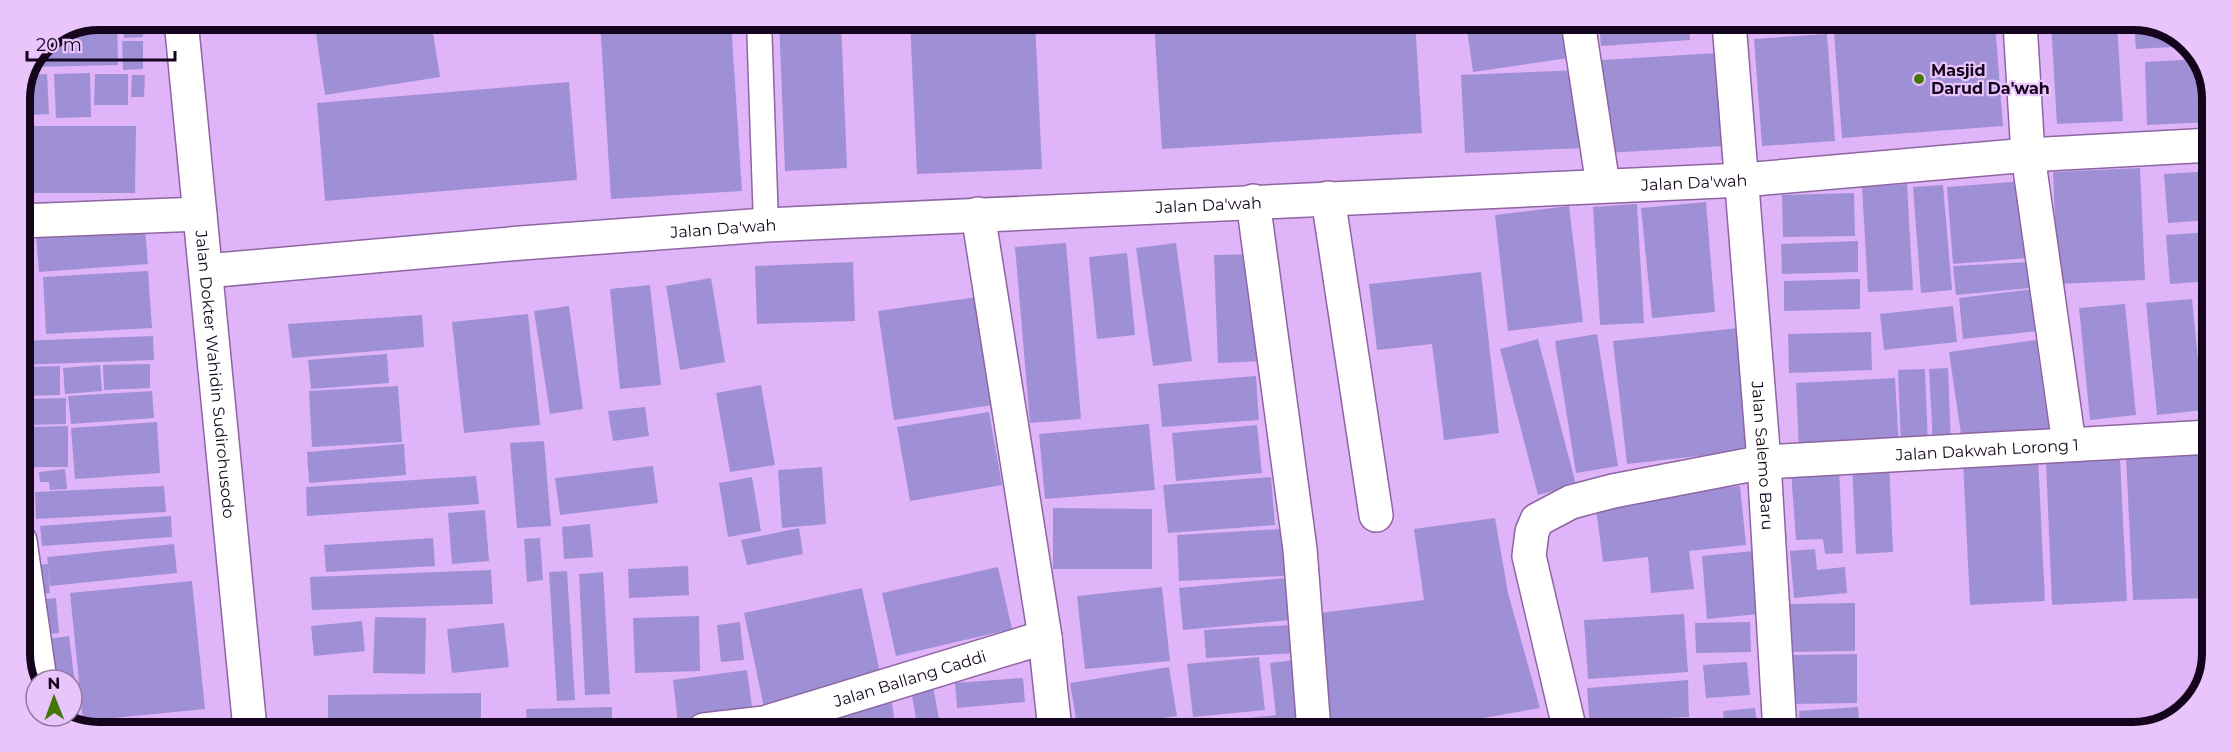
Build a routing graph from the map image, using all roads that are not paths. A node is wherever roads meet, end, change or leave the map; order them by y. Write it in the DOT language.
graph roads {
  1 [pos="182,30"];
  2 [pos="759,30"];
  3 [pos="1579,30"];
  4 [pos="1730,30"];
  5 [pos="2020,30"];
  6 [pos="2202,146"];
  7 [pos="2028,155"];
  8 [pos="1743,180"];
  9 [pos="1602,185"];
  10 [pos="1328,198"];
  11 [pos="1253,201"];
  12 [pos="201,214"];
  13 [pos="978,214"];
  14 [pos="30,221"];
  15 [pos="766,225"];
  16 [pos="206,271"];
  17 [pos="2202,437"];
  18 [pos="2069,444"];
  19 [pos="1764,462"];
  20 [pos="1376,515"];
  21 [pos="30,610"];
  22 [pos="1045,637"];
  23 [pos="38,668"];
  24 [pos="249,722"];
  25 [pos="780,722"];
  26 [pos="1054,722"];
  27 [pos="1313,722"];
  28 [pos="1568,722"];
  29 [pos="1779,722"];
  1 -- 12 [label="street, Jalan Dokter Wahidin Sudirohusodo"];
  2 -- 15 [label="lane"];
  3 -- 9 [label="street"];
  4 -- 8 [label="street, Jalan Salemo Baru"];
  5 -- 7 [label="street"];
  6 -- 7 [label="street, Jalan Da'wah"];
  7 -- 8 [label="street, Jalan Da'wah"];
  7 -- 18 [label="street"];
  8 -- 9 [label="street, Jalan Da'wah"];
  8 -- 19 [label="street, Jalan Salemo Baru"];
  9 -- 10 [label="street, Jalan Da'wah"];
  10 -- 11 [label="street, Jalan Da'wah"];
  10 -- 20 [label="street"];
  11 -- 13 [label="street, Jalan Da'wah"];
  11 -- 27 [label="street"];
  12 -- 14 [label="street"];
  12 -- 16 [label="street, Jalan Dokter Wahidin Sudirohusodo"];
  13 -- 15 [label="street, Jalan Da'wah"];
  13 -- 22 [label="street"];
  15 -- 16 [label="street, Jalan Da'wah"];
  16 -- 24 [label="street, Jalan Dokter Wahidin Sudirohusodo"];
  17 -- 18 [label="street, Jalan Dakwah Lorong 1"];
  18 -- 19 [label="street, Jalan Dakwah Lorong 1"];
  19 -- 28 [label="street, Jalan Dakwah Lorong 1"];
  19 -- 29 [label="street, Jalan Salemo Baru"];
  21 -- 23 [label="street"];
  22 -- 25 [label="street, Jalan Ballang Caddi"];
  22 -- 26 [label="street"];
}
